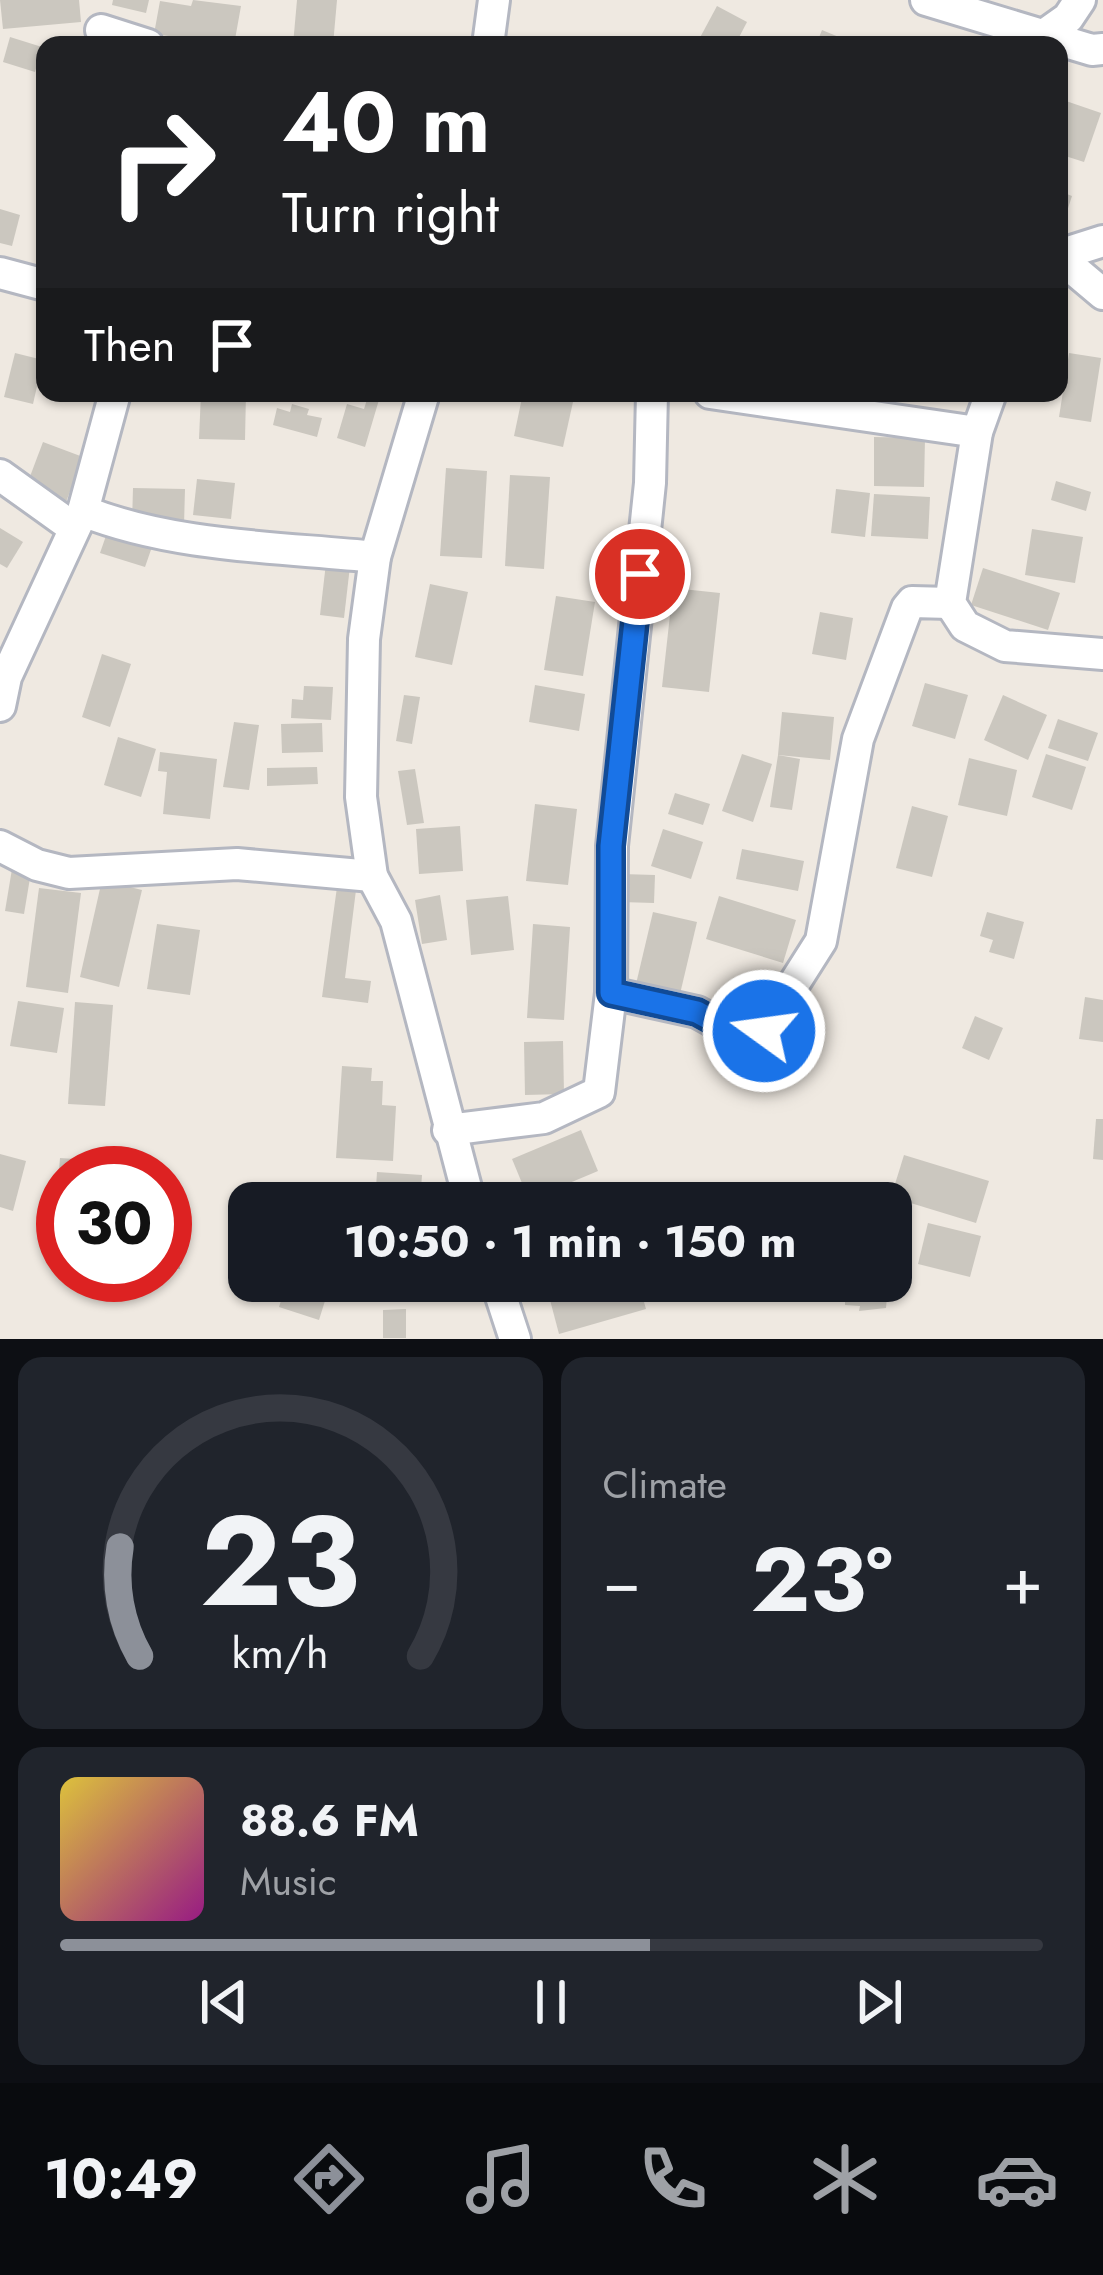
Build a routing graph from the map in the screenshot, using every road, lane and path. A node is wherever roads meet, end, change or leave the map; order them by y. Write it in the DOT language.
graph roads {
  1 [pos="494,0"];
  2 [pos="926,0"];
  3 [pos="1079,0"];
  4 [pos="101,30"];
  5 [pos="1044,35"];
  6 [pos="120,36"];
  7 [pos="489,36"];
  8 [pos="1047,36"];
  9 [pos="1068,42"];
  10 [pos="1103,49"];
  11 [pos="1103,241"];
  12 [pos="1068,253"];
  13 [pos="1068,264"];
  14 [pos="0,273"];
  15 [pos="36,283"];
  16 [pos="1103,293"];
  17 [pos="112,402"];
  18 [pos="421,402"];
  19 [pos="652,402"];
  20 [pos="772,402"];
  21 [pos="988,402"];
  22 [pos="977,432"];
  23 [pos="0,475"];
  24 [pos="78,519"];
  25 [pos="375,557"];
  26 [pos="950,603"];
  27 [pos="1103,654"];
  28 [pos="0,706"];
  29 [pos="0,846"];
  30 [pos="372,876"];
  31 [pos="611,993"];
  32 [pos="448,1130"];
  33 [pos="464,1182"];
  34 [pos="503,1302"];
  35 [pos="515,1339"];
  1 -- 7 [label="street"];
  2 -- 5 [label="street"];
  3 -- 5 [label="street"];
  4 -- 6 [label="street"];
  5 -- 8 [label="street"];
  9 -- 10 [label="street"];
  11 -- 12 [label="street"];
  13 -- 16 [label="street"];
  14 -- 15 [label="street"];
  17 -- 24 [label="street"];
  18 -- 25 [label="street"];
  19 -- 31 [label="street"];
  20 -- 22 [label="street"];
  21 -- 22 [label="street"];
  22 -- 26 [label="street"];
  23 -- 24 [label="street"];
  24 -- 25 [label="street"];
  24 -- 28 [label="street"];
  25 -- 30 [label="street"];
  26 -- 27 [label="street"];
  26 -- 31 [label="street"];
  29 -- 30 [label="street"];
  30 -- 32 [label="street"];
  31 -- 32 [label="street"];
  32 -- 33 [label="street"];
  34 -- 35 [label="street"];
}
